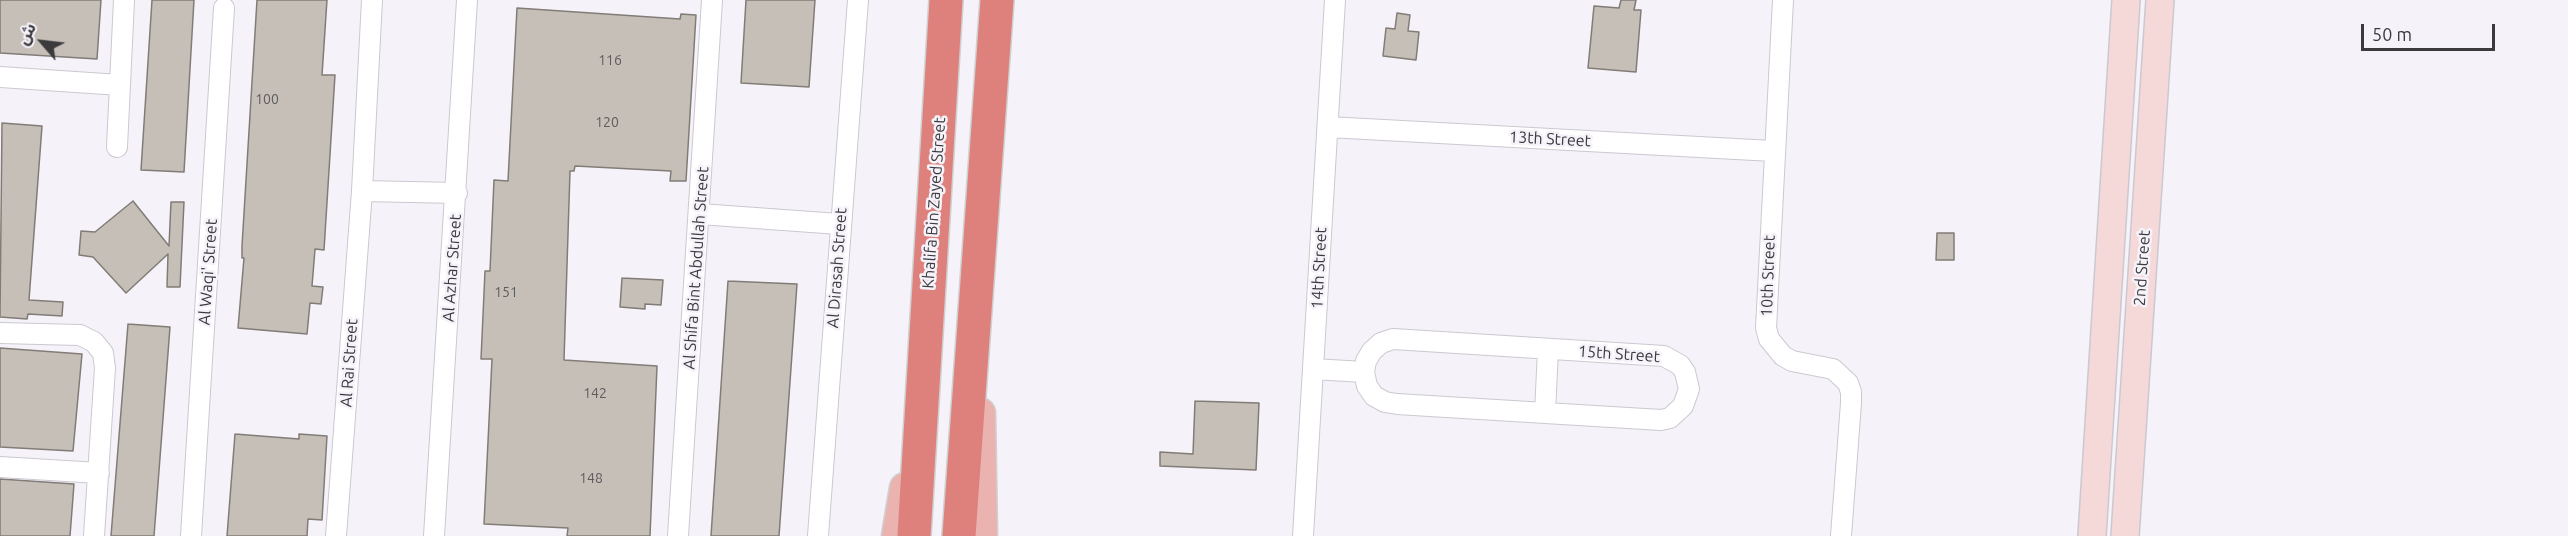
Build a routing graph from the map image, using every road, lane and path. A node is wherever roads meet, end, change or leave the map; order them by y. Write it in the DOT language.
graph roads {
  1 [pos="123,0"];
  2 [pos="372,0"];
  3 [pos="467,0"];
  4 [pos="712,0"];
  5 [pos="858,0"];
  6 [pos="946,0"];
  7 [pos="996,0"];
  8 [pos="1335,0"];
  9 [pos="1783,0"];
  10 [pos="2126,0"];
  11 [pos="2160,0"];
  12 [pos="224,8"];
  13 [pos="0,77"];
  14 [pos="120,86"];
  15 [pos="1328,127"];
  16 [pos="117,147"];
  17 [pos="1773,151"];
  18 [pos="362,191"];
  19 [pos="457,193"];
  20 [pos="700,214"];
  21 [pos="839,224"];
  22 [pos="974,318"];
  23 [pos="0,333"];
  24 [pos="1548,349"];
  25 [pos="1313,369"];
  26 [pos="1364,372"];
  27 [pos="922,406"];
  28 [pos="1545,413"];
  29 [pos="0,467"];
  30 [pos="99,473"];
  31 [pos="94,536"];
  32 [pos="191,536"];
  33 [pos="336,536"];
  34 [pos="434,536"];
  35 [pos="678,536"];
  36 [pos="818,536"];
  37 [pos="897,536"];
  38 [pos="914,536"];
  39 [pos="959,536"];
  40 [pos="982,536"];
  41 [pos="1303,536"];
  42 [pos="1841,536"];
  43 [pos="2092,536"];
  44 [pos="2125,536"];
  1 -- 14 [label="street"];
  2 -- 18 [label="street, Al Rai Street"];
  3 -- 19 [label="street, Al Azhar Street"];
  4 -- 20 [label="street, Al Shifa Bint Abdullah Street"];
  5 -- 21 [label="street, Al Dirasah Street"];
  6 -- 27 [label="highway, Khalifa Bin Zayed Street"];
  7 -- 22 [label="highway"];
  8 -- 15 [label="street, 14th Street"];
  9 -- 17 [label="street, 10th Street"];
  10 -- 43 [label="street, 2nd Street"];
  11 -- 44 [label="street, 2nd Street"];
  12 -- 32 [label="street, Al Waqi' Street"];
  13 -- 14 [label="street"];
  14 -- 16 [label="street"];
  15 -- 17 [label="street, 13th Street"];
  15 -- 25 [label="street, 14th Street"];
  17 -- 42 [label="street, 10th Street"];
  18 -- 19 [label="street"];
  18 -- 33 [label="street, Al Rai Street"];
  19 -- 34 [label="street, Al Azhar Street"];
  20 -- 21 [label="street"];
  20 -- 35 [label="street, Al Shifa Bint Abdullah Street"];
  21 -- 36 [label="street, Al Dirasah Street"];
  22 -- 39 [label="highway"];
  22 -- 40 [label="main road"];
  23 -- 30 [label="street"];
  24 -- 26 [label="street, 15th Street"];
  24 -- 28 [label="street"];
  24 -- 28 [label="street, 15th Street"];
  25 -- 26 [label="street"];
  25 -- 41 [label="street, 14th Street"];
  26 -- 28 [label="street, 15th Street"];
  27 -- 37 [label="main road, Khalifa Bin Zayed Street"];
  27 -- 38 [label="highway, Khalifa Bin Zayed Street"];
  29 -- 30 [label="street"];
  30 -- 31 [label="street"];
}
